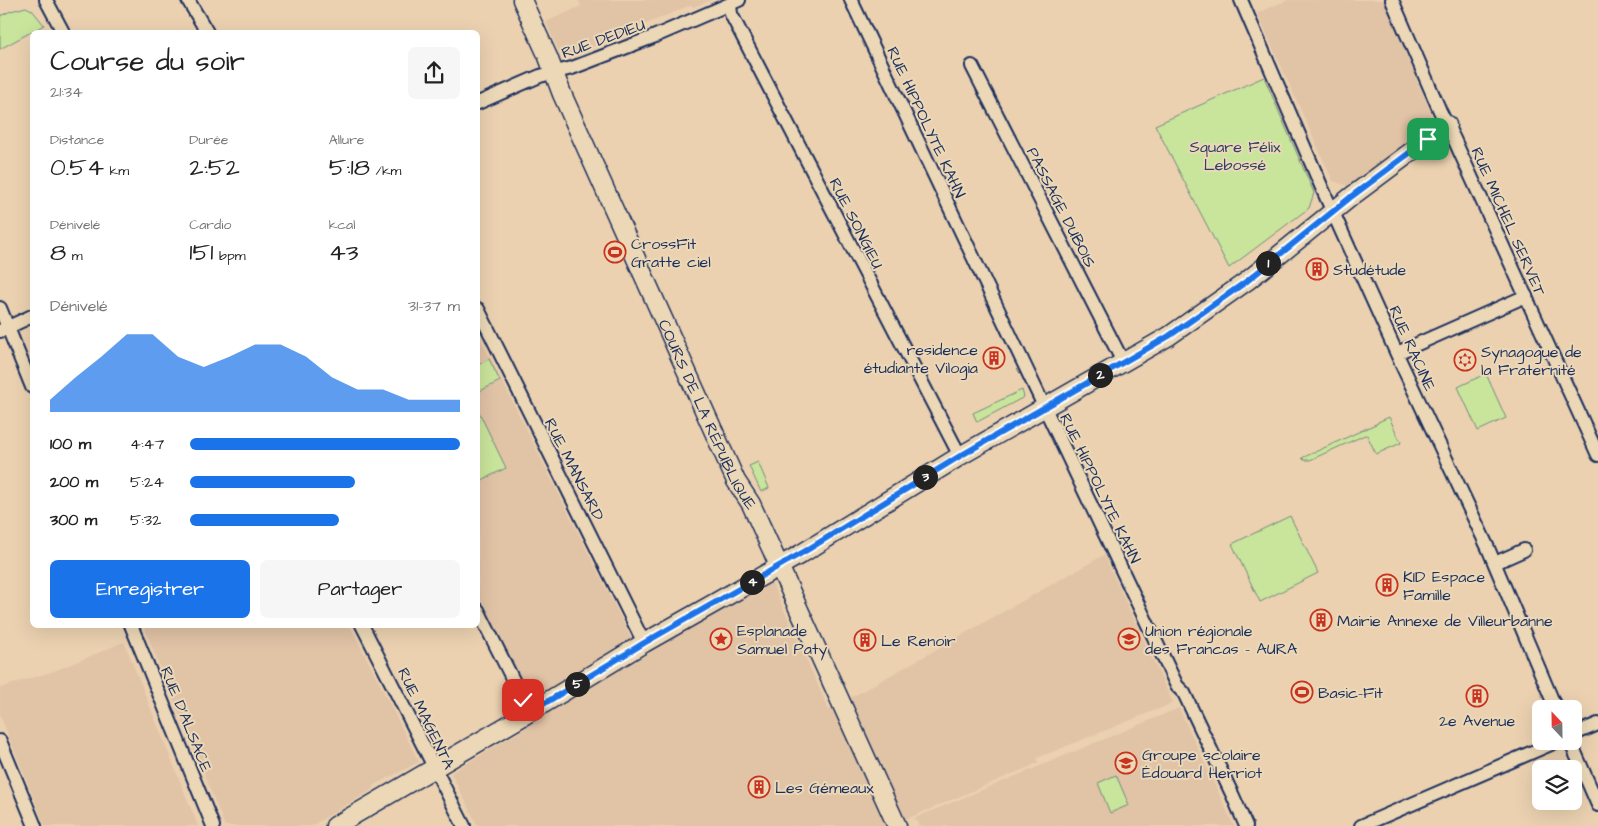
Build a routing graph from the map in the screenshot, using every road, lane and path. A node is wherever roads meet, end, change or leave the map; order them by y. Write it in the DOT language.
graph roads {
  1 [pos="46,0"];
  2 [pos="188,0"];
  3 [pos="522,0"];
  4 [pos="851,0"];
  5 [pos="1241,0"];
  6 [pos="1392,0"];
  7 [pos="734,2"];
  8 [pos="62,30"];
  9 [pos="206,30"];
  10 [pos="972,66"];
  11 [pos="554,72"];
  12 [pos="480,103"];
  13 [pos="1447,125"];
  14 [pos="1333,211"];
  15 [pos="1526,296"];
  16 [pos="0,308"];
  17 [pos="480,314"];
  18 [pos="30,317"];
  19 [pos="4,329"];
  20 [pos="1397,353"];
  21 [pos="1123,362"];
  22 [pos="30,383"];
  23 [pos="1044,407"];
  24 [pos="1598,454"];
  25 [pos="960,456"];
  26 [pos="1524,550"];
  27 [pos="1495,563"];
  28 [pos="779,566"];
  29 [pos="480,614"];
  30 [pos="132,628"];
  31 [pos="364,628"];
  32 [pos="644,643"];
  33 [pos="1552,700"];
  34 [pos="527,714"];
  35 [pos="1598,724"];
  36 [pos="1582,731"];
  37 [pos="0,741"];
  38 [pos="1537,750"];
  39 [pos="1574,750"];
  40 [pos="435,768"];
  41 [pos="1598,805"];
  42 [pos="35,826"];
  43 [pos="214,826"];
  44 [pos="335,826"];
  45 [pos="464,826"];
  46 [pos="897,826"];
  47 [pos="1246,826"];
  48 [pos="1361,826"];
  1 -- 8 [label="street"];
  2 -- 9 [label="street"];
  3 -- 11 [label="street, COURS DE LA RÉPUBLIQUE"];
  4 -- 23 [label="street, RUE HIPPOLYTE KAHN"];
  5 -- 14 [label="street, RUE RACINE"];
  6 -- 13 [label="street, RUE MICHEL SERVET"];
  7 -- 11 [label="street, RUE DEDIEU"];
  7 -- 25 [label="street, RUE SONGIEU"];
  10 -- 21 [label="street, PASSAGE DUBOIS"];
  11 -- 12 [label="street, RUE DEDIEU"];
  11 -- 28 [label="street, COURS DE LA RÉPUBLIQUE"];
  13 -- 14 [label="street"];
  13 -- 15 [label="street, RUE MICHEL SERVET"];
  14 -- 20 [label="street, RUE RACINE"];
  14 -- 21 [label="street"];
  15 -- 20 [label="street"];
  15 -- 24 [label="street, RUE MICHEL SERVET"];
  16 -- 19 [label="street"];
  17 -- 32 [label="street, RUE MANSARD"];
  18 -- 19 [label="street"];
  19 -- 22 [label="street"];
  20 -- 27 [label="street, RUE RACINE"];
  21 -- 23 [label="street"];
  23 -- 25 [label="street"];
  23 -- 47 [label="street, RUE HIPPOLYTE KAHN"];
  25 -- 28 [label="street"];
  26 -- 27 [label="street"];
  27 -- 33 [label="street, RUE RACINE"];
  28 -- 32 [label="street"];
  28 -- 46 [label="street, COURS DE LA RÉPUBLIQUE"];
  29 -- 34 [label="street"];
  30 -- 43 [label="street, RUE D'ALSACE"];
  31 -- 40 [label="street, RUE MAGENTA"];
  32 -- 34 [label="street"];
  34 -- 40 [label="street"];
  35 -- 36 [label="street"];
  37 -- 42 [label="street"];
  38 -- 48 [label="street"];
  39 -- 41 [label="street"];
  40 -- 44 [label="street"];
  40 -- 45 [label="street, RUE MAGENTA"];
}
